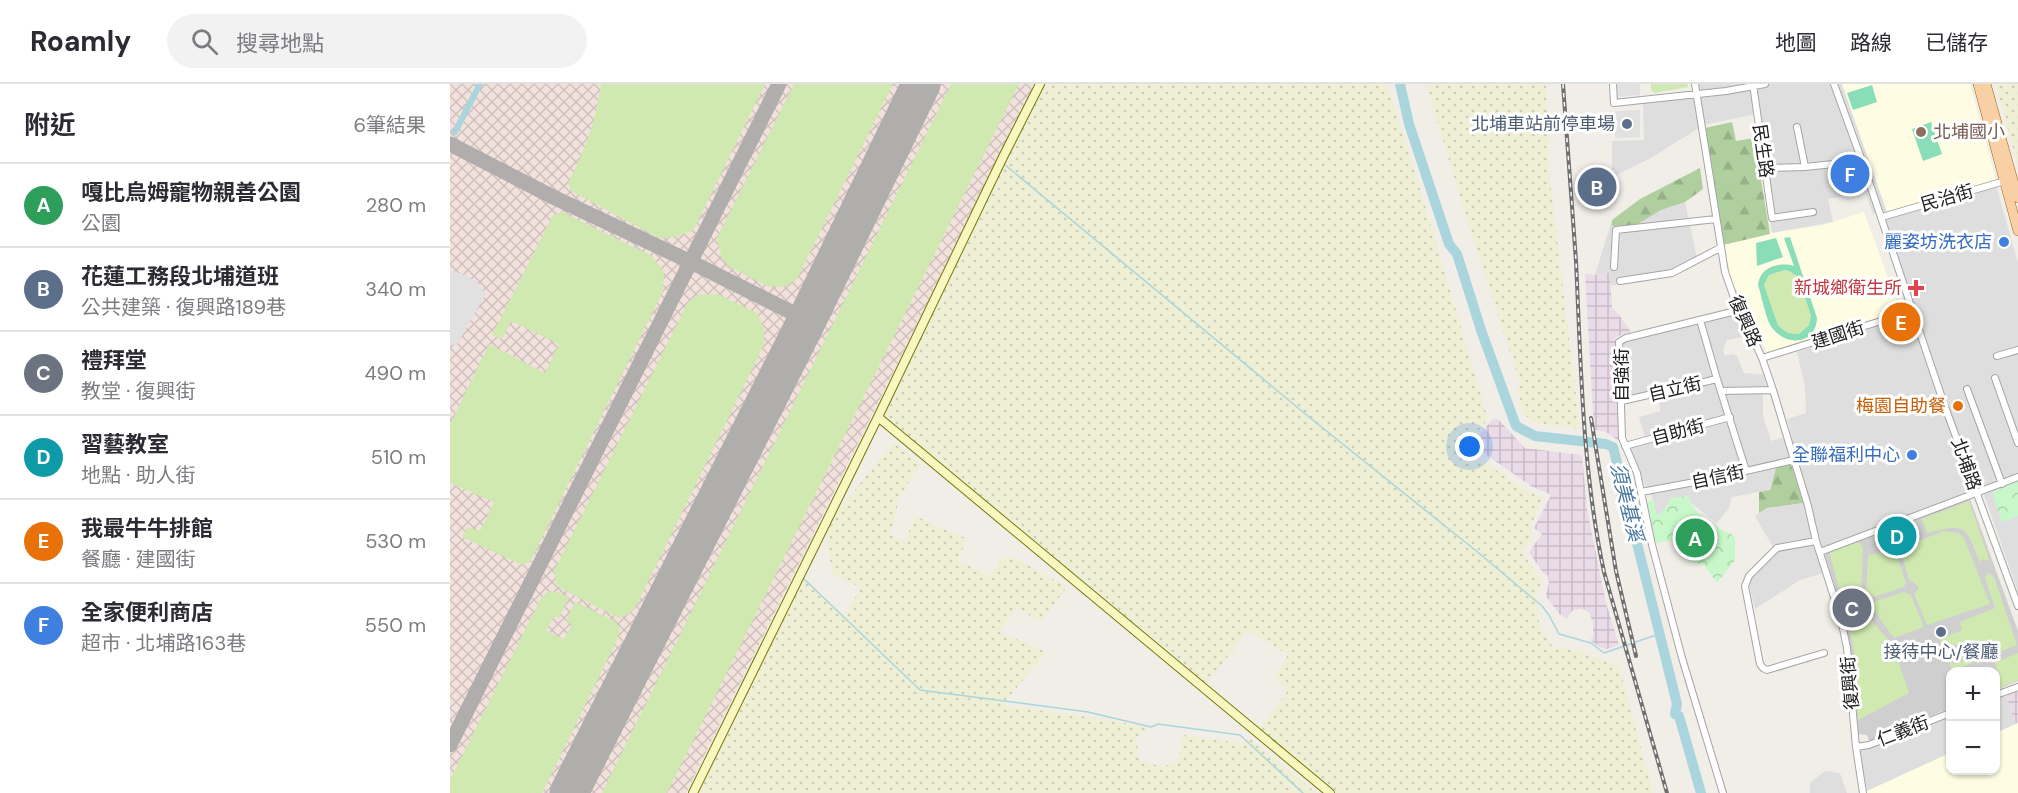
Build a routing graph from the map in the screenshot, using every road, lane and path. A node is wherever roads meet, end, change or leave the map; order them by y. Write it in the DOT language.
graph roads {
  1 [pos="1040,84"];
  2 [pos="1613,84"];
  3 [pos="1695,84"];
  4 [pos="1765,84"];
  5 [pos="1834,84"];
  6 [pos="1978,84"];
  7 [pos="1986,84"];
  8 [pos="1753,86"];
  9 [pos="1725,88"];
  10 [pos="1697,94"];
  11 [pos="1797,128"];
  12 [pos="1862,161"];
  13 [pos="1805,167"];
  14 [pos="1766,168"];
  15 [pos="2008,180"];
  16 [pos="2018,198"];
  17 [pos="1813,212"];
  18 [pos="1882,217"];
  19 [pos="1716,219"];
  20 [pos="2018,231"];
  21 [pos="1720,248"];
  22 [pos="1614,267"];
  23 [pos="1620,281"];
  24 [pos="1740,310"];
  25 [pos="1913,311"];
  26 [pos="1700,320"];
  27 [pos="2018,350"];
  28 [pos="1997,356"];
  29 [pos="1762,358"];
  30 [pos="1995,378"];
  31 [pos="1717,379"];
  32 [pos="1967,389"];
  33 [pos="1773,390"];
  34 [pos="1721,391"];
  35 [pos="1622,401"];
  36 [pos="878,417"];
  37 [pos="1730,417"];
  38 [pos="2018,443"];
  39 [pos="1625,446"];
  40 [pos="1794,460"];
  41 [pos="1746,471"];
  42 [pos="2018,477"];
  43 [pos="2002,484"];
  44 [pos="1641,492"];
  45 [pos="1977,493"];
  46 [pos="1816,541"];
  47 [pos="1820,552"];
  48 [pos="2018,606"];
  49 [pos="1824,653"];
  50 [pos="2018,687"];
  51 [pos="2000,693"];
  52 [pos="1946,715"];
  53 [pos="1856,747"];
  54 [pos="693,793"];
  55 [pos="1330,793"];
  56 [pos="1723,793"];
  57 [pos="1863,793"];
  1 -- 36 [label="street"];
  2 -- 10 [label="street"];
  3 -- 10 [label="street, 復興路"];
  4 -- 8 [label="street"];
  5 -- 12 [label="street, 北埔路"];
  6 -- 15 [label="main road"];
  7 -- 15 [label="main road"];
  8 -- 9 [label="street"];
  8 -- 14 [label="street, 民生路"];
  9 -- 10 [label="street"];
  10 -- 19 [label="street, 復興路"];
  11 -- 13 [label="street"];
  12 -- 13 [label="street"];
  12 -- 18 [label="street, 北埔路"];
  13 -- 14 [label="street"];
  14 -- 17 [label="street, 民生路"];
  15 -- 16 [label="main road"];
  15 -- 18 [label="street, 民治街"];
  15 -- 20 [label="main road"];
  18 -- 25 [label="street, 北埔路"];
  19 -- 21 [label="street, 復興路"];
  19 -- 22 [label="street"];
  21 -- 23 [label="street"];
  21 -- 24 [label="street, 復興路"];
  24 -- 26 [label="street, 自強街"];
  24 -- 29 [label="street, 復興路"];
  25 -- 29 [label="street, 建國街"];
  25 -- 45 [label="street, 北埔路"];
  26 -- 31 [label="street"];
  26 -- 35 [label="street, 自強街"];
  27 -- 28 [label="street"];
  29 -- 33 [label="street, 復興路"];
  30 -- 38 [label="street"];
  31 -- 34 [label="street, 自立街"];
  31 -- 35 [label="street, 自立街"];
  32 -- 43 [label="street"];
  33 -- 34 [label="street"];
  33 -- 40 [label="street, 復興路"];
  34 -- 37 [label="street, 自立街"];
  35 -- 39 [label="street, 自強街"];
  36 -- 54 [label="street"];
  36 -- 55 [label="street"];
  37 -- 39 [label="street, 自助街"];
  37 -- 41 [label="street, 自立街"];
  39 -- 44 [label="street, 自強街"];
  40 -- 41 [label="street, 自信街"];
  40 -- 46 [label="street, 復興路"];
  41 -- 44 [label="street, 自信街"];
  42 -- 43 [label="street"];
  43 -- 45 [label="street"];
  44 -- 56 [label="street, 自強街"];
  45 -- 47 [label="street"];
  45 -- 48 [label="street, 北埔路"];
  46 -- 47 [label="street, 復興路"];
  46 -- 49 [label="street"];
  47 -- 53 [label="street, 復興街"];
  50 -- 51 [label="street"];
  52 -- 53 [label="street, 仁義街"];
  53 -- 57 [label="street, 復興街"];
}
